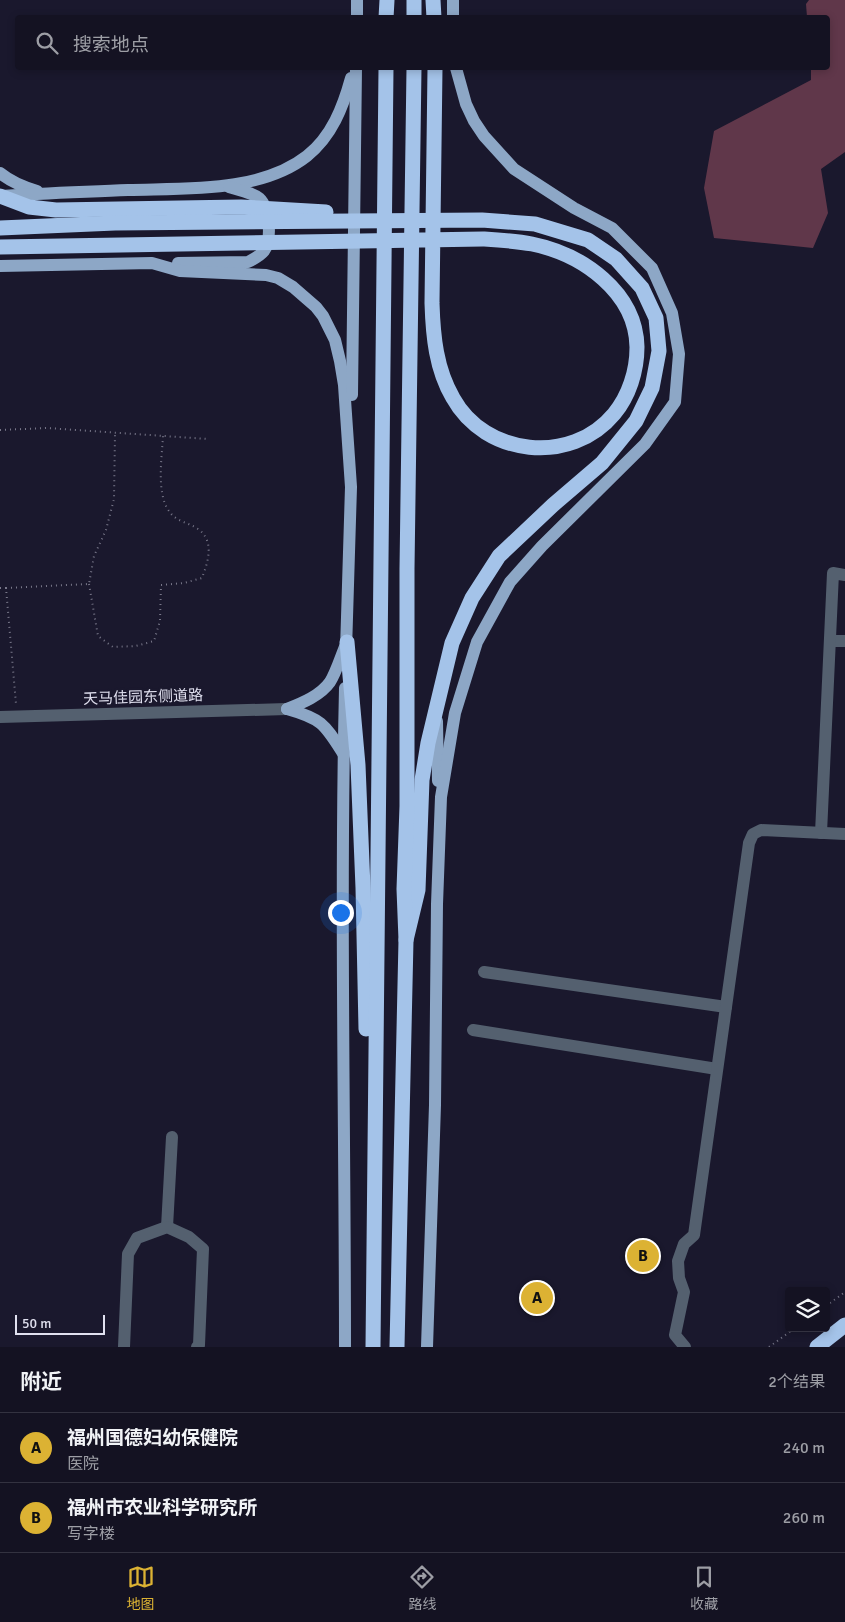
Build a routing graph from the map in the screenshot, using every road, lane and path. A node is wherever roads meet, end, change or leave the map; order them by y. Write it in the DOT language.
graph roads {
  1 [pos="357,0"];
  2 [pos="387,0"];
  3 [pos="414,0"];
  4 [pos="433,0"];
  5 [pos="438,0"];
  6 [pos="453,0"];
  7 [pos="357,15"];
  8 [pos="386,15"];
  9 [pos="414,15"];
  10 [pos="436,15"];
  11 [pos="436,15"];
  12 [pos="453,15"];
  13 [pos="353,70"];
  14 [pos="354,70"];
  15 [pos="386,70"];
  16 [pos="414,70"];
  17 [pos="435,70"];
  18 [pos="457,70"];
  19 [pos="0,173"];
  20 [pos="226,187"];
  21 [pos="47,193"];
  22 [pos="0,196"];
  23 [pos="482,220"];
  24 [pos="0,228"];
  25 [pos="433,240"];
  26 [pos="433,240"];
  27 [pos="433,240"];
  28 [pos="433,240"];
  29 [pos="0,247"];
  30 [pos="152,263"];
  31 [pos="0,266"];
  32 [pos="0,430"];
  33 [pos="116,432"];
  34 [pos="163,436"];
  35 [pos="208,438"];
  36 [pos="352,487"];
  37 [pos="845,575"];
  38 [pos="88,584"];
  39 [pos="0,588"];
  40 [pos="6,588"];
  41 [pos="830,641"];
  42 [pos="845,641"];
  43 [pos="347,642"];
  44 [pos="438,698"];
  45 [pos="287,709"];
  46 [pos="17,716"];
  47 [pos="0,717"];
  48 [pos="344,755"];
  49 [pos="440,824"];
  50 [pos="822,833"];
  51 [pos="845,834"];
  52 [pos="411,889"];
  53 [pos="484,972"];
  54 [pos="726,1007"];
  55 [pos="473,1030"];
  56 [pos="717,1069"];
  57 [pos="172,1137"];
  58 [pos="167,1227"];
  59 [pos="374,1275"];
  60 [pos="845,1292"];
  61 [pos="830,1303"];
  62 [pos="845,1325"];
  63 [pos="790,1332"];
  64 [pos="124,1347"];
  65 [pos="197,1347"];
  66 [pos="345,1347"];
  67 [pos="373,1347"];
  68 [pos="397,1347"];
  69 [pos="427,1347"];
  70 [pos="685,1347"];
  71 [pos="769,1347"];
  72 [pos="817,1347"];
  1 -- 7 [label="main road"];
  2 -- 8 [label="highway"];
  3 -- 9 [label="highway"];
  4 -- 10 [label="highway"];
  5 -- 11 [label="main road"];
  6 -- 12 [label="main road"];
  13 -- 20 [label="main road"];
  14 -- 36 [label="main road"];
  15 -- 59 [label="highway"];
  16 -- 52 [label="highway"];
  17 -- 25 [label="highway"];
  18 -- 49 [label="main road"];
  19 -- 21 [label="main road"];
  20 -- 21 [label="main road"];
  20 -- 30 [label="main road"];
  21 -- 22 [label="main road"];
  22 -- 23 [label="highway"];
  23 -- 24 [label="highway"];
  23 -- 44 [label="highway"];
  26 -- 27 [label="highway"];
  28 -- 29 [label="highway"];
  30 -- 31 [label="main road"];
  30 -- 36 [label="main road"];
  32 -- 33 [label="path"];
  33 -- 34 [label="path"];
  33 -- 38 [label="path"];
  34 -- 35 [label="path"];
  34 -- 38 [label="path"];
  36 -- 43 [label="main road"];
  37 -- 41 [label="street"];
  38 -- 40 [label="path"];
  39 -- 40 [label="path"];
  40 -- 46 [label="path"];
  41 -- 42 [label="street"];
  41 -- 50 [label="street"];
  43 -- 45 [label="main road"];
  43 -- 48 [label="main road"];
  43 -- 59 [label="highway"];
  44 -- 49 [label="main road"];
  44 -- 52 [label="highway"];
  45 -- 46 [label="street, 天马佳园东侧道路"];
  45 -- 48 [label="main road"];
  46 -- 47 [label="street, 天马佳园东侧道路"];
  48 -- 66 [label="main road"];
  49 -- 69 [label="main road"];
  50 -- 51 [label="street"];
  50 -- 54 [label="street"];
  52 -- 68 [label="highway"];
  53 -- 54 [label="street"];
  54 -- 56 [label="street"];
  55 -- 56 [label="street"];
  56 -- 70 [label="street"];
  57 -- 58 [label="street"];
  58 -- 64 [label="street"];
  58 -- 65 [label="street"];
  59 -- 67 [label="highway"];
  60 -- 61 [label="path"];
  62 -- 72 [label="highway"];
  63 -- 71 [label="path"];
}
